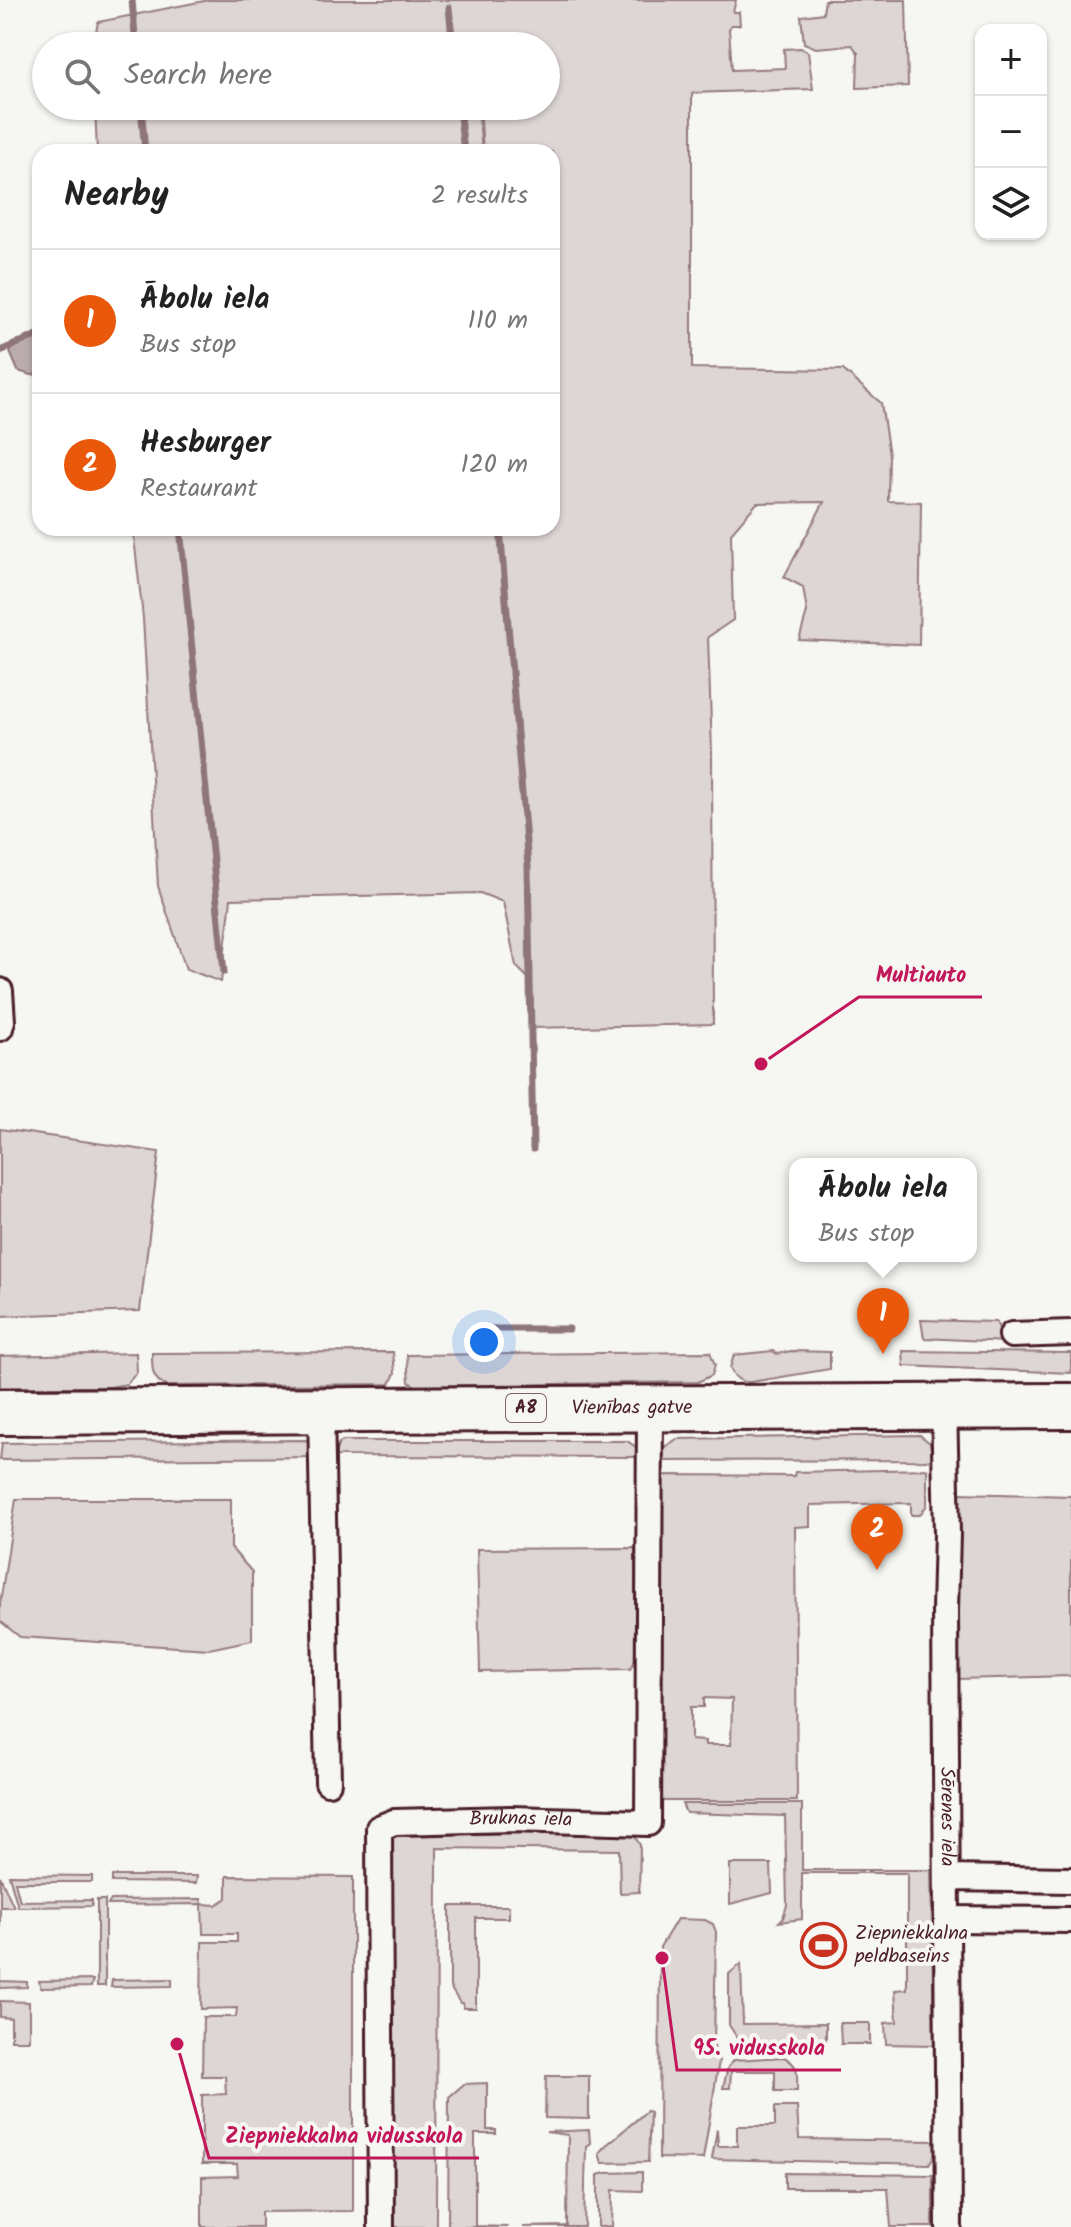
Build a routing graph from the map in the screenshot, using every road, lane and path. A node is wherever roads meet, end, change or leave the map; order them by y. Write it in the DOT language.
graph roads {
  1 [pos="0,991"];
  2 [pos="0,1028"];
  3 [pos="1071,1333"];
  4 [pos="1012,1335"];
  5 [pos="944,1405"];
  6 [pos="1071,1406"];
  7 [pos="650,1407"];
  8 [pos="321,1409"];
  9 [pos="0,1412"];
  10 [pos="328,1782"];
  11 [pos="947,1878"];
  12 [pos="1071,1880"];
  13 [pos="947,1919"];
  14 [pos="1071,1920"];
  15 [pos="381,2227"];
  16 [pos="949,2227"];
  1 -- 2 [label="street"];
  3 -- 4 [label="street"];
  5 -- 6 [label="highway, Vienības gatve / A8"];
  5 -- 7 [label="highway, Vienības gatve / A8"];
  5 -- 11 [label="street, Sērenes iela"];
  7 -- 8 [label="highway, Vienības gatve / A8"];
  7 -- 15 [label="street, Bruknas iela"];
  8 -- 9 [label="highway, Vienības gatve / A8"];
  8 -- 10 [label="street"];
  11 -- 12 [label="street"];
  11 -- 13 [label="street, Sērenes iela"];
  13 -- 14 [label="street"];
  13 -- 16 [label="street, Sērenes iela"];
}
